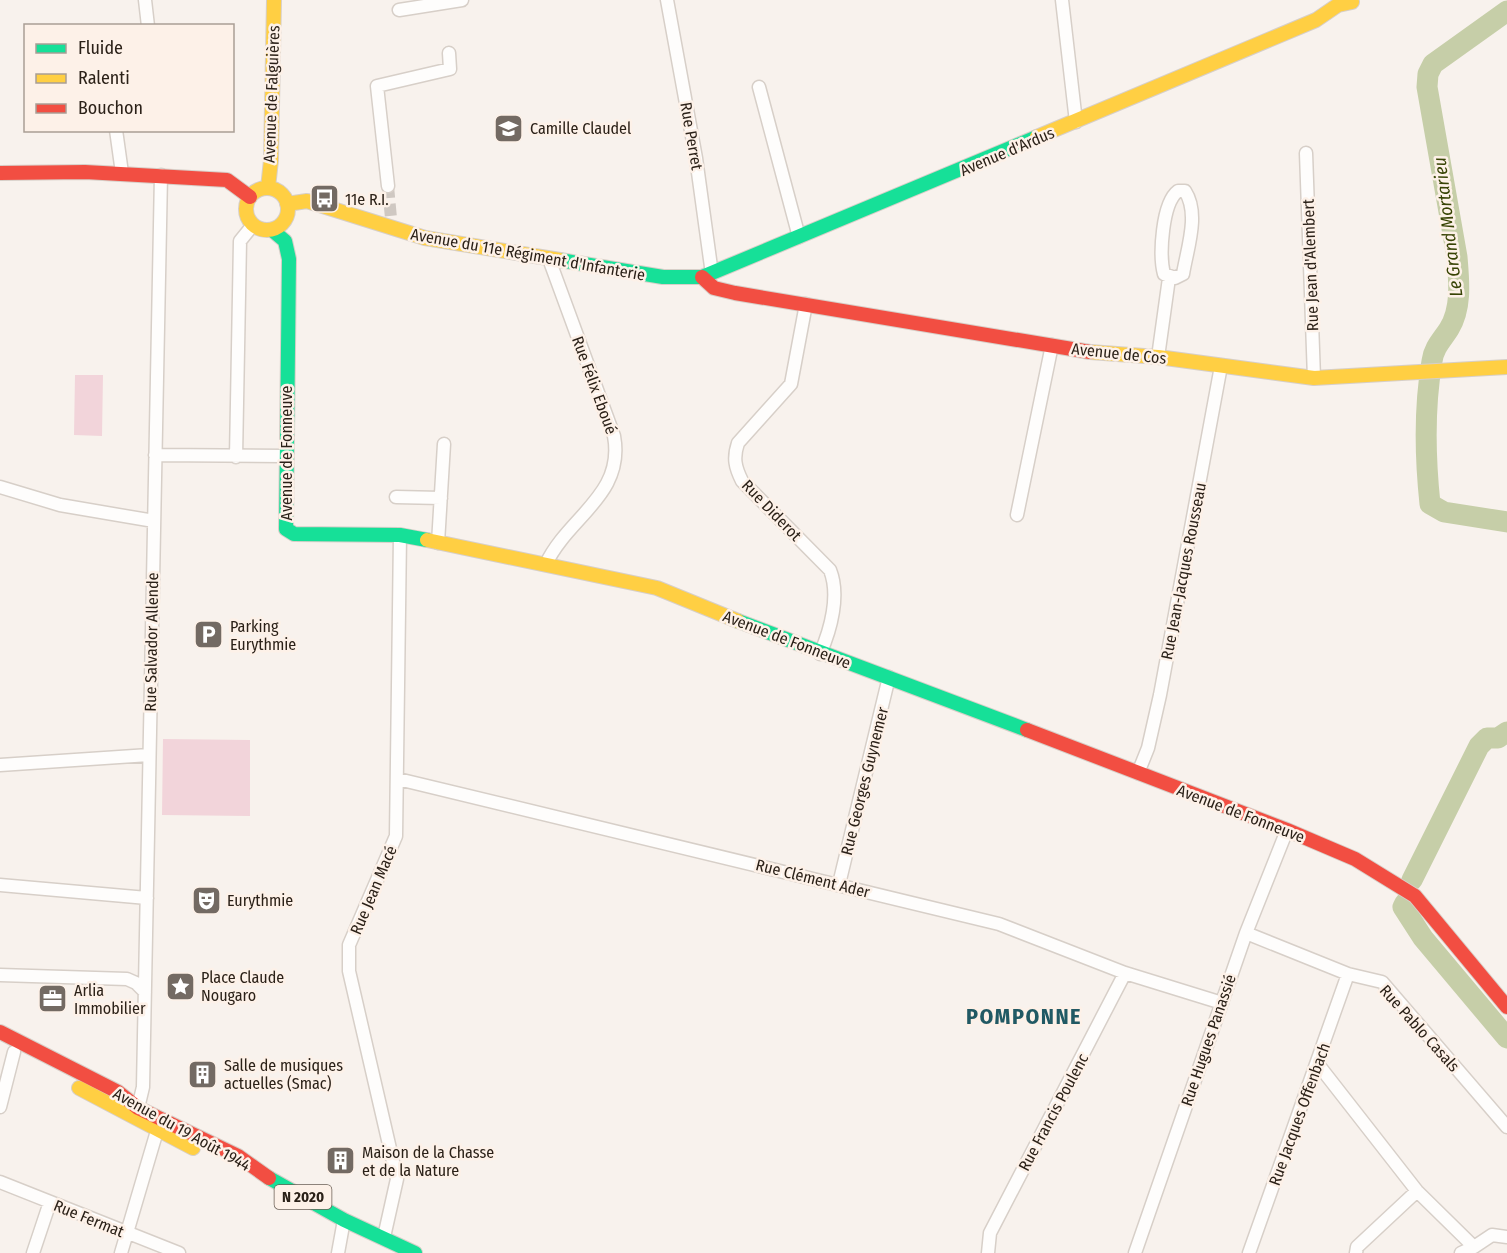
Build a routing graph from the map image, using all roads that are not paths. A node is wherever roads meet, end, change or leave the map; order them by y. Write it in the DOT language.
graph roads {
  1 [pos="145,0"];
  2 [pos="274,0"];
  3 [pos="462,0"];
  4 [pos="667,0"];
  5 [pos="1062,0"];
  6 [pos="1325,0"];
  7 [pos="1352,1"];
  8 [pos="399,10"];
  9 [pos="1309,21"];
  10 [pos="148,24"];
  11 [pos="449,52"];
  12 [pos="759,87"];
  13 [pos="1076,122"];
  14 [pos="116,132"];
  15 [pos="1306,153"];
  16 [pos="0,173"];
  17 [pos="122,173"];
  18 [pos="161,175"];
  19 [pos="388,186"];
  20 [pos="268,188"];
  21 [pos="250,197"];
  22 [pos="287,204"];
  23 [pos="253,225"];
  24 [pos="272,230"];
  25 [pos="799,237"];
  26 [pos="549,259"];
  27 [pos="707,275"];
  28 [pos="1169,278"];
  29 [pos="806,304"];
  30 [pos="1052,345"];
  31 [pos="1158,357"];
  32 [pos="1221,366"];
  33 [pos="1507,368"];
  34 [pos="1314,378"];
  35 [pos="444,444"];
  36 [pos="155,455"];
  37 [pos="285,456"];
  38 [pos="236,457"];
  39 [pos="0,487"];
  40 [pos="396,497"];
  41 [pos="441,498"];
  42 [pos="1017,514"];
  43 [pos="154,521"];
  44 [pos="400,535"];
  45 [pos="438,543"];
  46 [pos="546,564"];
  47 [pos="820,654"];
  48 [pos="889,677"];
  49 [pos="150,755"];
  50 [pos="0,765"];
  51 [pos="1138,773"];
  52 [pos="398,779"];
  53 [pos="1287,830"];
  54 [pos="839,884"];
  55 [pos="0,885"];
  56 [pos="147,898"];
  57 [pos="1246,933"];
  58 [pos="146,964"];
  59 [pos="1125,973"];
  60 [pos="1348,974"];
  61 [pos="0,975"];
  62 [pos="116,978"];
  63 [pos="145,992"];
  64 [pos="1222,1003"];
  65 [pos="1507,1007"];
  66 [pos="0,1032"];
  67 [pos="0,1045"];
  68 [pos="14,1052"];
  69 [pos="1317,1063"];
  70 [pos="0,1107"];
  71 [pos="138,1108"];
  72 [pos="166,1120"];
  73 [pos="1507,1127"];
  74 [pos="157,1131"];
  75 [pos="215,1152"];
  76 [pos="0,1182"];
  77 [pos="1417,1191"];
  78 [pos="50,1202"];
  79 [pos="344,1220"];
  80 [pos="127,1233"];
  81 [pos="384,1237"];
  82 [pos="1507,1237"];
  83 [pos="1474,1247"];
  84 [pos="33,1253"];
  85 [pos="121,1253"];
  86 [pos="179,1253"];
  87 [pos="338,1253"];
  88 [pos="415,1253"];
  89 [pos="988,1253"];
  90 [pos="1135,1253"];
  91 [pos="1249,1253"];
  92 [pos="1356,1253"];
  93 [pos="1461,1253"];
  1 -- 10 [label="street"];
  2 -- 20 [label="street, Avenue de Falguières"];
  3 -- 8 [label="street"];
  4 -- 27 [label="street, Rue Perret"];
  5 -- 13 [label="street"];
  6 -- 9 [label="street, Avenue d'Ardus"];
  7 -- 9 [label="street, Avenue d'Ardus"];
  9 -- 13 [label="street, Avenue d'Ardus"];
  11 -- 19 [label="street"];
  12 -- 25 [label="street"];
  13 -- 25 [label="street, Avenue d'Ardus"];
  14 -- 17 [label="street"];
  15 -- 34 [label="street, Rue Jean d'Alembert"];
  16 -- 17 [label="street"];
  17 -- 18 [label="street"];
  18 -- 21 [label="street"];
  18 -- 36 [label="street, Rue Salvador Allende"];
  20 -- 21 [label="street"];
  20 -- 22 [label="street"];
  21 -- 23 [label="street"];
  22 -- 24 [label="street"];
  22 -- 26 [label="street, Avenue du 11e Régiment d'Infanterie"];
  23 -- 24 [label="street"];
  23 -- 38 [label="street"];
  24 -- 37 [label="street, Avenue de Fonneuve"];
  25 -- 27 [label="street, Avenue d'Ardus"];
  26 -- 27 [label="street, Avenue du 11e Régiment d'Infanterie"];
  26 -- 46 [label="street, Rue Félix Eboué"];
  27 -- 29 [label="street, Avenue de Cos"];
  28 -- 28 [label="street"];
  28 -- 31 [label="street"];
  29 -- 30 [label="street, Avenue de Cos"];
  29 -- 47 [label="street, Rue Diderot"];
  30 -- 31 [label="street, Avenue de Cos"];
  30 -- 42 [label="street"];
  31 -- 32 [label="street, Avenue de Cos"];
  32 -- 34 [label="street, Avenue de Cos"];
  32 -- 51 [label="street, Rue Jean-Jacques Rousseau"];
  33 -- 34 [label="street, Avenue de Cos"];
  35 -- 41 [label="street"];
  36 -- 38 [label="street"];
  36 -- 43 [label="street, Rue Salvador Allende"];
  37 -- 38 [label="street"];
  37 -- 44 [label="street, Avenue de Fonneuve"];
  39 -- 43 [label="street"];
  40 -- 41 [label="street"];
  41 -- 45 [label="street"];
  43 -- 49 [label="street, Rue Salvador Allende"];
  44 -- 45 [label="street, Avenue de Fonneuve"];
  44 -- 52 [label="street, Rue Jean Macé"];
  45 -- 46 [label="street, Avenue de Fonneuve"];
  46 -- 47 [label="street, Avenue de Fonneuve"];
  47 -- 48 [label="street, Avenue de Fonneuve"];
  48 -- 51 [label="street, Avenue de Fonneuve"];
  48 -- 54 [label="street, Rue Georges Guynemer"];
  49 -- 50 [label="street"];
  49 -- 56 [label="street, Rue Salvador Allende"];
  51 -- 53 [label="street, Avenue de Fonneuve"];
  52 -- 54 [label="street, Rue Clément Ader"];
  52 -- 81 [label="street, Rue Jean Macé"];
  53 -- 57 [label="street, Rue Hugues Panassié"];
  53 -- 65 [label="street, Avenue de Fonneuve"];
  54 -- 59 [label="street, Rue Clément Ader"];
  55 -- 56 [label="street"];
  56 -- 58 [label="street, Rue Salvador Allende"];
  57 -- 60 [label="street, Rue Pablo Casals"];
  57 -- 64 [label="street, Rue Hugues Panassié"];
  58 -- 62 [label="street"];
  58 -- 63 [label="street, Rue Salvador Allende"];
  59 -- 64 [label="street, Rue Clément Ader"];
  59 -- 89 [label="street, Rue Francis Poulenc"];
  60 -- 69 [label="street, Rue Jacques Offenbach"];
  60 -- 73 [label="street, Rue Pablo Casals"];
  61 -- 62 [label="street"];
  62 -- 63 [label="street"];
  63 -- 71 [label="street, Rue Salvador Allende"];
  64 -- 90 [label="street, Rue Hugues Panassié"];
  66 -- 71 [label="street, Avenue du 19 Août 1944"];
  67 -- 68 [label="street, Avenue du 19 Août 1944"];
  68 -- 70 [label="street"];
  68 -- 74 [label="street, Avenue du 19 Août 1944"];
  69 -- 77 [label="street"];
  69 -- 91 [label="street, Rue Jacques Offenbach"];
  71 -- 72 [label="street, Avenue du 19 Août 1944"];
  72 -- 74 [label="street"];
  72 -- 75 [label="street, Avenue du 19 Août 1944"];
  74 -- 75 [label="street, Avenue du 19 Août 1944"];
  74 -- 80 [label="street"];
  75 -- 79 [label="street, Avenue du 19 Août 1944 / N 2020"];
  76 -- 78 [label="street, Rue Fermat"];
  77 -- 83 [label="street"];
  77 -- 92 [label="street"];
  78 -- 80 [label="street, Rue Fermat"];
  78 -- 84 [label="street"];
  79 -- 81 [label="street, N 2020"];
  79 -- 87 [label="street"];
  80 -- 85 [label="street"];
  80 -- 86 [label="street, Rue Fermat"];
  81 -- 88 [label="street, N 2020"];
  82 -- 83 [label="street"];
  83 -- 93 [label="street"];
}
